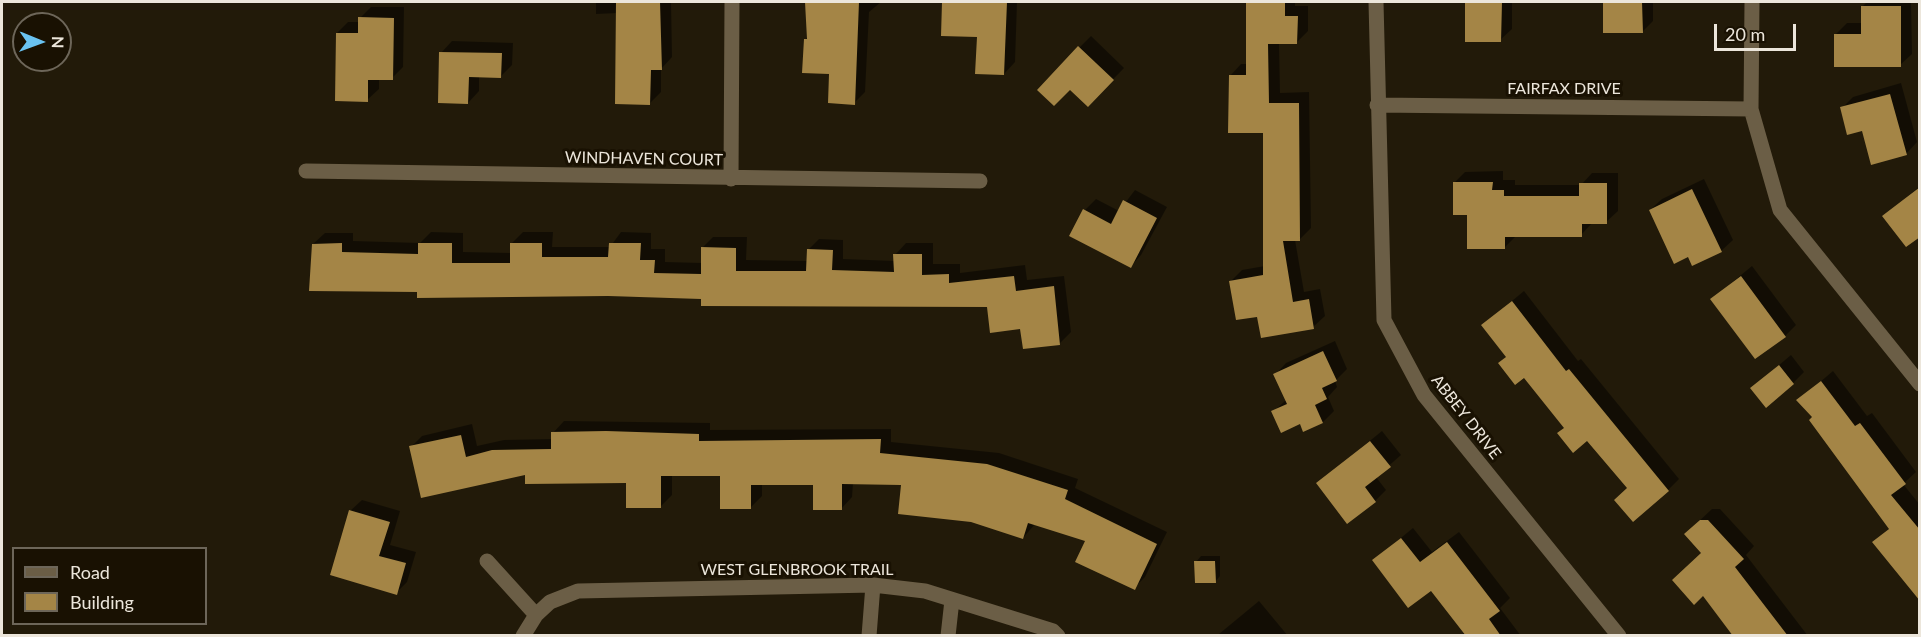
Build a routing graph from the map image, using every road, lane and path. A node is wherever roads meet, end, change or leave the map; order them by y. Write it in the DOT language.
graph roads {
  1 [pos="732,2"];
  2 [pos="1376,2"];
  3 [pos="1752,2"];
  4 [pos="1377,105"];
  5 [pos="1751,109"];
  6 [pos="306,171"];
  7 [pos="731,179"];
  8 [pos="980,181"];
  9 [pos="1920,384"];
  10 [pos="487,561"];
  11 [pos="873,585"];
  12 [pos="952,600"];
  13 [pos="536,615"];
  14 [pos="523,636"];
  15 [pos="869,636"];
  16 [pos="948,636"];
  17 [pos="1058,636"];
  18 [pos="1619,636"];
  1 -- 7 [label="street"];
  2 -- 4 [label="street, ABBEY DRIVE"];
  3 -- 5 [label="street"];
  4 -- 5 [label="street, FAIRFAX DRIVE"];
  4 -- 18 [label="street, ABBEY DRIVE"];
  5 -- 9 [label="street"];
  6 -- 7 [label="street, WINDHAVEN COURT"];
  7 -- 8 [label="street, WINDHAVEN COURT"];
  10 -- 13 [label="street"];
  11 -- 12 [label="street, WEST GLENBROOK TRAIL"];
  11 -- 13 [label="street, WEST GLENBROOK TRAIL"];
  11 -- 15 [label="street"];
  12 -- 16 [label="street"];
  12 -- 17 [label="street, WEST GLENBROOK TRAIL"];
  13 -- 14 [label="street, WEST GLENBROOK TRAIL"];
}
